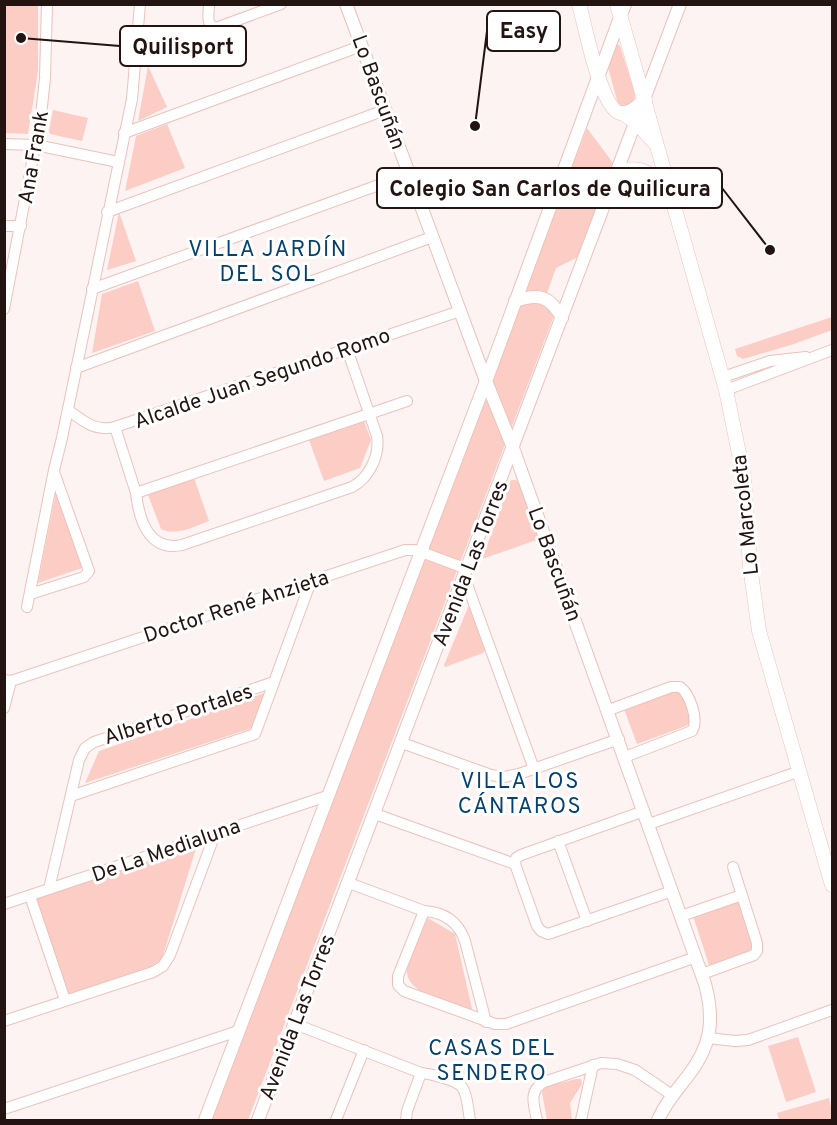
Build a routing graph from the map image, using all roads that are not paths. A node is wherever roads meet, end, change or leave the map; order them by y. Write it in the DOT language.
graph roads {
  1 [pos="46,4"];
  2 [pos="140,4"];
  3 [pos="209,4"];
  4 [pos="281,4"];
  5 [pos="346,4"];
  6 [pos="579,4"];
  7 [pos="680,4"];
  8 [pos="621,9"];
  9 [pos="361,46"];
  10 [pos="598,78"];
  11 [pos="645,100"];
  12 [pos="385,110"];
  13 [pos="622,113"];
  14 [pos="636,122"];
  15 [pos="124,133"];
  16 [pos="4,144"];
  17 [pos="36,145"];
  18 [pos="657,146"];
  19 [pos="118,162"];
  20 [pos="617,173"];
  21 [pos="409,174"];
  22 [pos="671,193"];
  23 [pos="107,212"];
  24 [pos="4,226"];
  25 [pos="21,226"];
  26 [pos="432,237"];
  27 [pos="92,289"];
  28 [pos="516,301"];
  29 [pos="5,304"];
  30 [pos="460,311"];
  31 [pos="562,318"];
  32 [pos="347,349"];
  33 [pos="832,350"];
  34 [pos="76,368"];
  35 [pos="486,381"];
  36 [pos="724,384"];
  37 [pos="407,401"];
  38 [pos="68,410"];
  39 [pos="370,413"];
  40 [pos="115,427"];
  41 [pos="513,448"];
  42 [pos="54,470"];
  43 [pos="136,493"];
  44 [pos="421,552"];
  45 [pos="466,573"];
  46 [pos="311,581"];
  47 [pos="30,594"];
  48 [pos="27,607"];
  49 [pos="8,681"];
  50 [pos="274,682"];
  51 [pos="4,708"];
  52 [pos="609,710"];
  53 [pos="619,739"];
  54 [pos="402,743"];
  55 [pos="625,757"];
  56 [pos="534,769"];
  57 [pos="800,771"];
  58 [pos="71,796"];
  59 [pos="327,796"];
  60 [pos="644,811"];
  61 [pos="375,814"];
  62 [pos="649,824"];
  63 [pos="215,834"];
  64 [pos="558,842"];
  65 [pos="515,864"];
  66 [pos="734,867"];
  67 [pos="349,883"];
  68 [pos="832,885"];
  69 [pos="49,889"];
  70 [pos="672,891"];
  71 [pos="742,895"];
  72 [pos="30,896"];
  73 [pos="4,904"];
  74 [pos="424,910"];
  75 [pos="681,916"];
  76 [pos="587,921"];
  77 [pos="696,957"];
  78 [pos="702,974"];
  79 [pos="65,1000"];
  80 [pos="832,1010"];
  81 [pos="4,1021"];
  82 [pos="486,1022"];
  83 [pos="295,1024"];
  84 [pos="238,1031"];
  85 [pos="708,1038"];
  86 [pos="363,1050"];
  87 [pos="593,1065"];
  88 [pos="421,1073"];
  89 [pos="672,1095"];
  90 [pos="4,1109"];
  91 [pos="205,1120"];
  92 [pos="258,1120"];
  93 [pos="337,1120"];
  94 [pos="406,1120"];
  95 [pos="470,1120"];
  96 [pos="537,1120"];
  97 [pos="581,1120"];
  98 [pos="658,1120"];
  1 -- 17 [label="street, Ana Frank"];
  2 -- 15 [label="street"];
  3 -- 4 [label="street"];
  5 -- 9 [label="street, Lo Bascuñán"];
  6 -- 10 [label="main road, Lo Marcoleta"];
  7 -- 11 [label="street, Avenida Las Torres"];
  8 -- 10 [label="street"];
  8 -- 11 [label="main road, Lo Marcoleta"];
  9 -- 12 [label="street, Lo Bascuñán"];
  9 -- 15 [label="street"];
  10 -- 13 [label="main road, Lo Marcoleta"];
  10 -- 28 [label="street"];
  11 -- 13 [label="main road"];
  11 -- 14 [label="street, Avenida Las Torres"];
  11 -- 18 [label="main road, Lo Marcoleta"];
  12 -- 21 [label="street, Lo Bascuñán"];
  12 -- 23 [label="street"];
  13 -- 14 [label="main road, Lo Marcoleta"];
  14 -- 18 [label="main road, Lo Marcoleta"];
  14 -- 20 [label="street, Avenida Las Torres"];
  15 -- 19 [label="street"];
  16 -- 17 [label="street"];
  17 -- 19 [label="street"];
  17 -- 25 [label="street, Ana Frank"];
  18 -- 22 [label="main road, Lo Marcoleta"];
  19 -- 23 [label="street"];
  20 -- 22 [label="main road"];
  20 -- 31 [label="street, Avenida Las Torres"];
  21 -- 26 [label="street, Lo Bascuñán"];
  21 -- 27 [label="street"];
  22 -- 36 [label="main road, Lo Marcoleta"];
  23 -- 27 [label="street"];
  24 -- 25 [label="street"];
  25 -- 29 [label="street, Ana Frank"];
  26 -- 30 [label="street, Lo Bascuñán"];
  26 -- 34 [label="street"];
  27 -- 34 [label="street"];
  28 -- 31 [label="street"];
  28 -- 35 [label="street"];
  30 -- 32 [label="street, Alcalde Juan Segundo Romo"];
  30 -- 35 [label="street, Lo Bascuñán"];
  31 -- 41 [label="street, Avenida Las Torres"];
  32 -- 39 [label="street"];
  32 -- 40 [label="street, Alcalde Juan Segundo Romo"];
  33 -- 36 [label="street"];
  34 -- 38 [label="street"];
  35 -- 41 [label="street, Lo Bascuñán"];
  35 -- 44 [label="street"];
  36 -- 57 [label="main road, Lo Marcoleta"];
  37 -- 39 [label="street"];
  38 -- 40 [label="street, Alcalde Juan Segundo Romo"];
  38 -- 42 [label="street"];
  39 -- 43 [label="street"];
  39 -- 43 [label="street"];
  40 -- 43 [label="street"];
  41 -- 45 [label="street, Avenida Las Torres"];
  41 -- 52 [label="street, Lo Bascuñán"];
  42 -- 47 [label="street"];
  42 -- 47 [label="street"];
  44 -- 45 [label="street, Doctor René Anzieta"];
  44 -- 46 [label="street, Doctor René Anzieta"];
  44 -- 59 [label="street"];
  45 -- 54 [label="street, Avenida Las Torres"];
  45 -- 56 [label="street"];
  46 -- 49 [label="street, Doctor René Anzieta"];
  46 -- 50 [label="street, Alberto Portales"];
  47 -- 48 [label="street"];
  49 -- 51 [label="street"];
  50 -- 58 [label="street"];
  50 -- 58 [label="street, Alberto Portales"];
  52 -- 53 [label="street, Lo Bascuñán"];
  52 -- 55 [label="street"];
  53 -- 55 [label="street, Lo Bascuñán"];
  53 -- 56 [label="street"];
  54 -- 56 [label="street"];
  54 -- 61 [label="street, Avenida Las Torres"];
  55 -- 60 [label="street, Lo Bascuñán"];
  57 -- 62 [label="street"];
  57 -- 68 [label="main road, Lo Marcoleta"];
  58 -- 69 [label="street, Alberto Portales"];
  59 -- 63 [label="street, De La Medialuna"];
  59 -- 84 [label="street"];
  60 -- 62 [label="street, Lo Bascuñán"];
  60 -- 64 [label="street"];
  61 -- 65 [label="street"];
  61 -- 67 [label="street, Avenida Las Torres"];
  62 -- 70 [label="street, Lo Bascuñán"];
  63 -- 69 [label="street, De La Medialuna"];
  63 -- 79 [label="street"];
  64 -- 65 [label="street"];
  64 -- 76 [label="street"];
  65 -- 76 [label="street"];
  66 -- 71 [label="street"];
  67 -- 74 [label="street"];
  67 -- 83 [label="street, Avenida Las Torres"];
  69 -- 72 [label="street, De La Medialuna"];
  70 -- 75 [label="street, Lo Bascuñán"];
  70 -- 76 [label="street"];
  71 -- 75 [label="street"];
  71 -- 78 [label="street"];
  72 -- 73 [label="street, De La Medialuna"];
  72 -- 79 [label="street"];
  74 -- 82 [label="street"];
  74 -- 82 [label="street"];
  75 -- 77 [label="street, Lo Bascuñán"];
  77 -- 78 [label="street, Lo Bascuñán"];
  77 -- 82 [label="street"];
  78 -- 85 [label="street, Lo Bascuñán"];
  79 -- 81 [label="street"];
  80 -- 85 [label="street"];
  83 -- 86 [label="street"];
  83 -- 92 [label="street, Avenida Las Torres"];
  84 -- 90 [label="street"];
  84 -- 91 [label="street"];
  85 -- 89 [label="street, Lo Bascuñán"];
  86 -- 88 [label="street"];
  86 -- 93 [label="street"];
  87 -- 89 [label="street"];
  87 -- 96 [label="street"];
  87 -- 97 [label="street"];
  88 -- 94 [label="street"];
  88 -- 95 [label="street"];
  89 -- 98 [label="street, Lo Bascuñán"];
}
